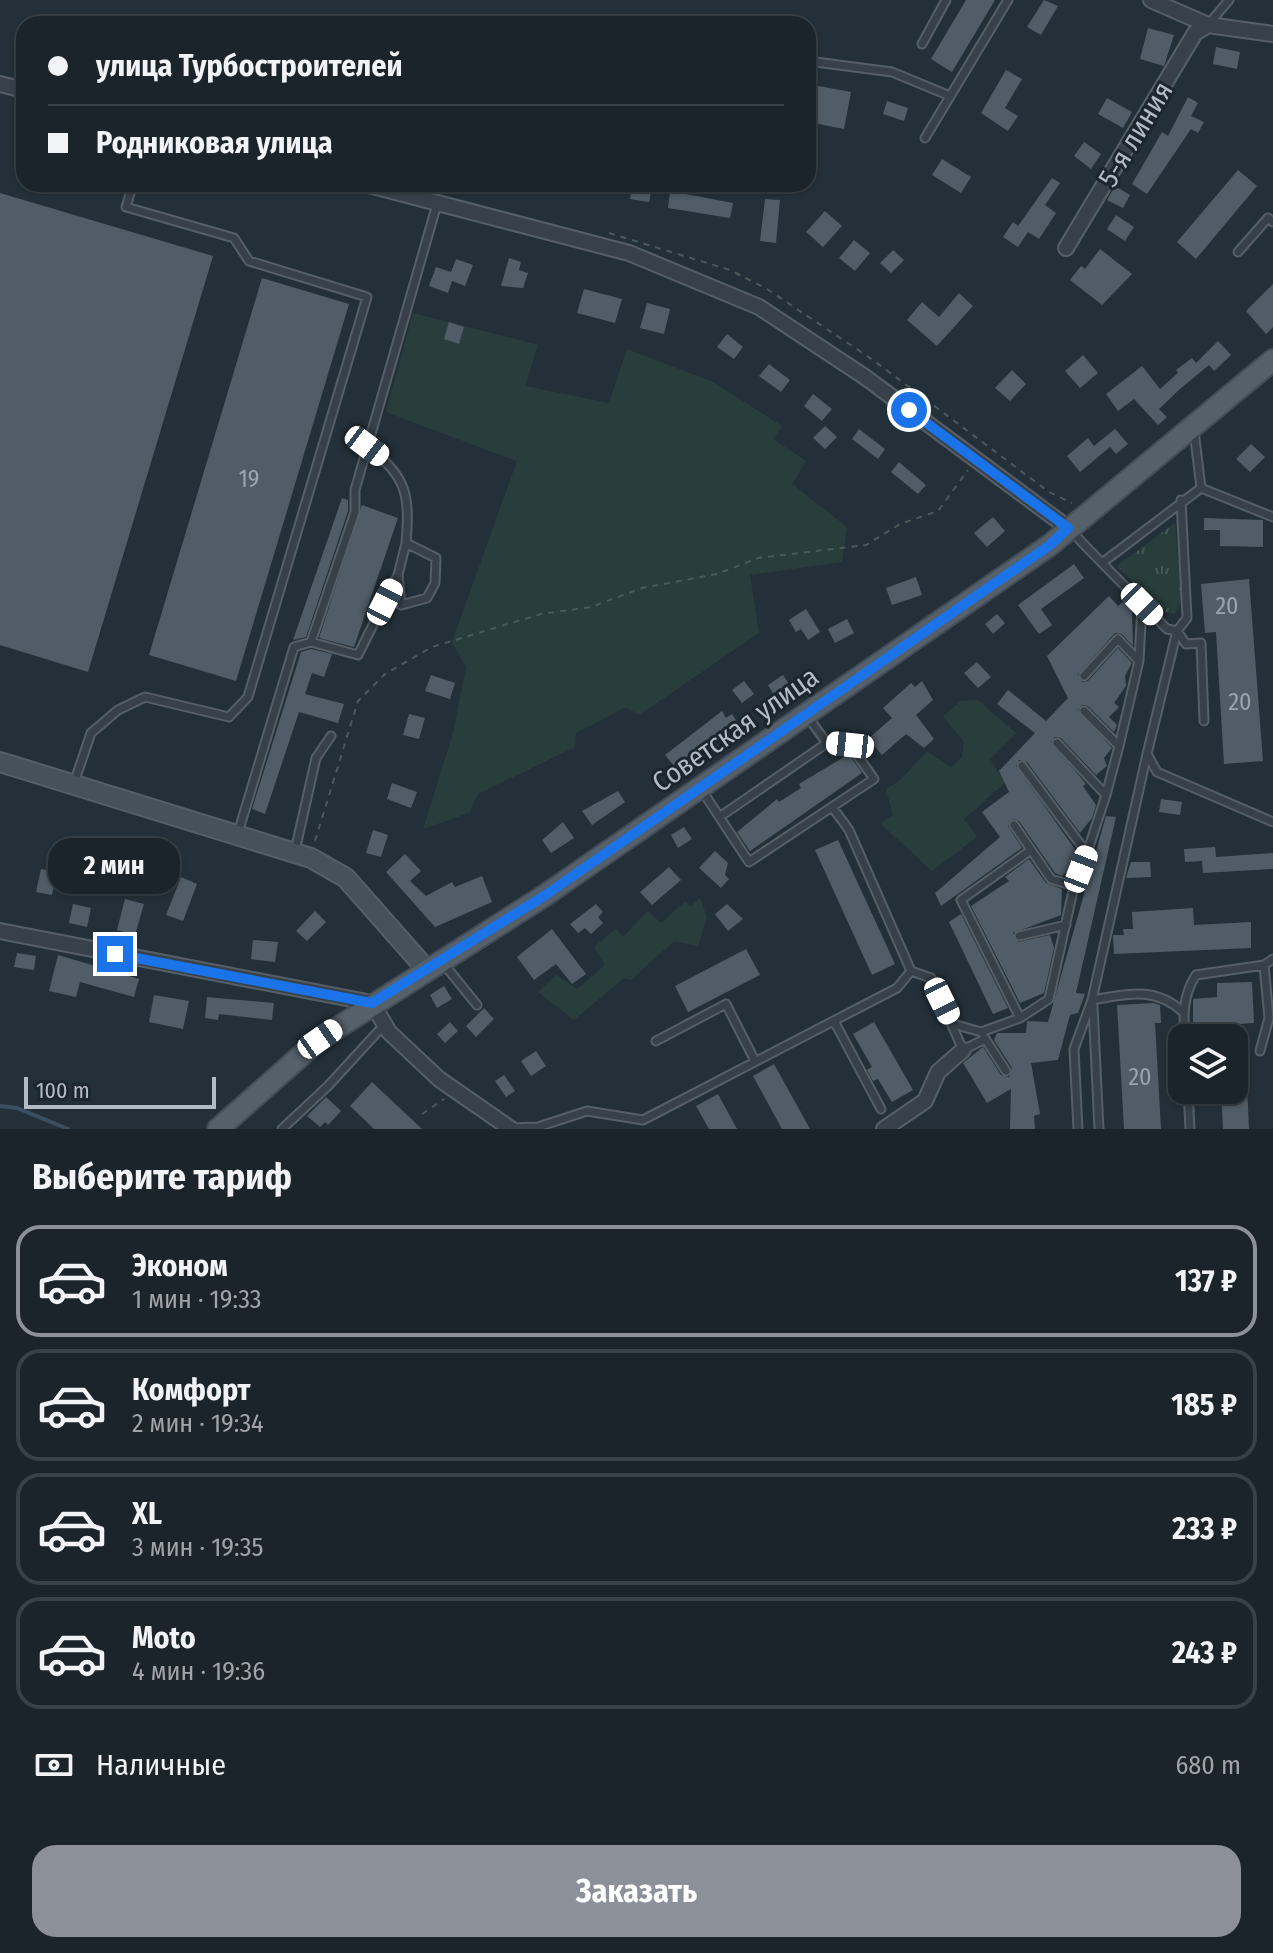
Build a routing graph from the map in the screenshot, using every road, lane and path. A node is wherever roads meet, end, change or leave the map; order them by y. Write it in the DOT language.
graph roads {
  1 [pos="946,0"];
  2 [pos="1008,0"];
  3 [pos="1151,0"];
  4 [pos="1229,0"];
  5 [pos="1208,25"];
  6 [pos="1273,34"];
  7 [pos="922,44"];
  8 [pos="816,62"];
  9 [pos="950,96"];
  10 [pos="925,138"];
  11 [pos="131,192"];
  12 [pos="394,192"];
  13 [pos="430,192"];
  14 [pos="431,202"];
  15 [pos="1273,222"];
  16 [pos="1066,248"];
  17 [pos="1238,252"];
  18 [pos="1273,360"];
  19 [pos="1193,425"];
  20 [pos="367,446"];
  21 [pos="975,459"];
  22 [pos="1201,488"];
  23 [pos="1181,500"];
  24 [pos="1073,504"];
  25 [pos="1273,517"];
  26 [pos="1064,525"];
  27 [pos="406,543"];
  28 [pos="1102,563"];
  29 [pos="398,575"];
  30 [pos="1142,604"];
  31 [pos="1177,631"];
  32 [pos="311,642"];
  33 [pos="1139,661"];
  34 [pos="1084,676"];
  35 [pos="1084,711"];
  36 [pos="806,714"];
  37 [pos="1204,721"];
  38 [pos="331,736"];
  39 [pos="827,743"];
  40 [pos="1057,743"];
  41 [pos="1119,746"];
  42 [pos="1147,754"];
  43 [pos="0,762"];
  44 [pos="1022,766"];
  45 [pos="1157,772"];
  46 [pos="1141,780"];
  47 [pos="74,783"];
  48 [pos="700,787"];
  49 [pos="1106,795"];
  50 [pos="833,808"];
  51 [pos="721,816"];
  52 [pos="1273,822"];
  53 [pos="1014,825"];
  54 [pos="238,833"];
  55 [pos="1031,850"];
  56 [pos="304,851"];
  57 [pos="1087,853"];
  58 [pos="1074,886"];
  59 [pos="1066,925"];
  60 [pos="0,931"];
  61 [pos="1019,936"];
  62 [pos="1273,959"];
  63 [pos="435,965"];
  64 [pos="1264,965"];
  65 [pos="911,971"];
  66 [pos="1092,1000"];
  67 [pos="372,1003"];
  68 [pos="477,1005"];
  69 [pos="1183,1012"];
  70 [pos="1020,1018"];
  71 [pos="834,1021"];
  72 [pos="384,1024"];
  73 [pos="953,1024"];
  74 [pos="1184,1024"];
  75 [pos="983,1036"];
  76 [pos="656,1041"];
  77 [pos="963,1050"];
  78 [pos="1260,1051"];
  79 [pos="755,1061"];
  80 [pos="1006,1071"];
  81 [pos="446,1097"];
  82 [pos="1189,1104"];
  83 [pos="881,1109"];
  84 [pos="422,1114"];
  85 [pos="511,1128"];
  86 [pos="538,1128"];
  87 [pos="218,1129"];
  88 [pos="282,1129"];
  89 [pos="884,1129"];
  90 [pos="1078,1129"];
  91 [pos="1099,1129"];
  92 [pos="1190,1129"];
  1 -- 7 [label="lane"];
  2 -- 9 [label="lane"];
  3 -- 5 [label="street"];
  4 -- 5 [label="lane"];
  5 -- 6 [label="street"];
  5 -- 16 [label="street, 5-я линия"];
  8 -- 9 [label="lane"];
  9 -- 10 [label="lane"];
  11 -- 47 [label="lane"];
  12 -- 14 [label="street"];
  13 -- 14 [label="lane"];
  14 -- 20 [label="lane"];
  14 -- 21 [label="street"];
  15 -- 17 [label="lane"];
  18 -- 19 [label="main road, Советская улица"];
  19 -- 22 [label="lane"];
  19 -- 26 [label="main road, Советская улица"];
  20 -- 27 [label="lane"];
  20 -- 32 [label="lane"];
  21 -- 26 [label="street"];
  21 -- 56 [label="path"];
  22 -- 23 [label="lane"];
  22 -- 25 [label="lane"];
  23 -- 28 [label="lane"];
  23 -- 31 [label="lane"];
  24 -- 26 [label="path"];
  26 -- 28 [label="lane"];
  26 -- 36 [label="main road, Советская улица"];
  27 -- 29 [label="lane"];
  27 -- 29 [label="lane"];
  28 -- 30 [label="lane"];
  29 -- 32 [label="lane"];
  30 -- 31 [label="lane"];
  30 -- 33 [label="lane"];
  31 -- 37 [label="lane"];
  31 -- 42 [label="lane"];
  32 -- 54 [label="lane"];
  33 -- 34 [label="lane"];
  33 -- 41 [label="lane"];
  35 -- 41 [label="lane"];
  36 -- 39 [label="lane"];
  36 -- 48 [label="main road, Советская улица"];
  38 -- 56 [label="lane"];
  39 -- 50 [label="lane"];
  39 -- 51 [label="lane"];
  40 -- 49 [label="lane"];
  41 -- 49 [label="lane"];
  42 -- 45 [label="lane"];
  42 -- 46 [label="lane"];
  43 -- 47 [label="street"];
  44 -- 57 [label="lane"];
  45 -- 46 [label="lane"];
  45 -- 52 [label="lane"];
  46 -- 66 [label="lane"];
  47 -- 54 [label="street"];
  48 -- 51 [label="lane"];
  48 -- 63 [label="main road, Советская улица"];
  49 -- 57 [label="lane"];
  50 -- 51 [label="lane"];
  50 -- 65 [label="lane"];
  53 -- 55 [label="lane"];
  54 -- 56 [label="street"];
  55 -- 58 [label="lane"];
  55 -- 70 [label="lane"];
  56 -- 63 [label="street"];
  57 -- 58 [label="lane"];
  58 -- 59 [label="lane"];
  59 -- 61 [label="lane"];
  59 -- 70 [label="lane"];
  60 -- 67 [label="street"];
  62 -- 64 [label="lane"];
  63 -- 67 [label="main road, Советская улица"];
  63 -- 68 [label="lane"];
  64 -- 69 [label="lane"];
  64 -- 78 [label="lane"];
  65 -- 71 [label="lane"];
  65 -- 73 [label="lane"];
  66 -- 69 [label="lane"];
  66 -- 90 [label="lane"];
  66 -- 91 [label="lane"];
  67 -- 72 [label="street"];
  67 -- 87 [label="main road, Советская улица"];
  69 -- 74 [label="lane"];
  70 -- 75 [label="lane"];
  71 -- 79 [label="lane"];
  71 -- 83 [label="lane"];
  72 -- 85 [label="street"];
  72 -- 88 [label="lane"];
  73 -- 75 [label="lane"];
  73 -- 77 [label="lane"];
  75 -- 77 [label="lane"];
  75 -- 80 [label="lane"];
  76 -- 79 [label="lane"];
  77 -- 89 [label="street"];
  79 -- 86 [label="lane"];
  81 -- 84 [label="path"];
  82 -- 92 [label="lane"];
  85 -- 86 [label="lane"];
}
